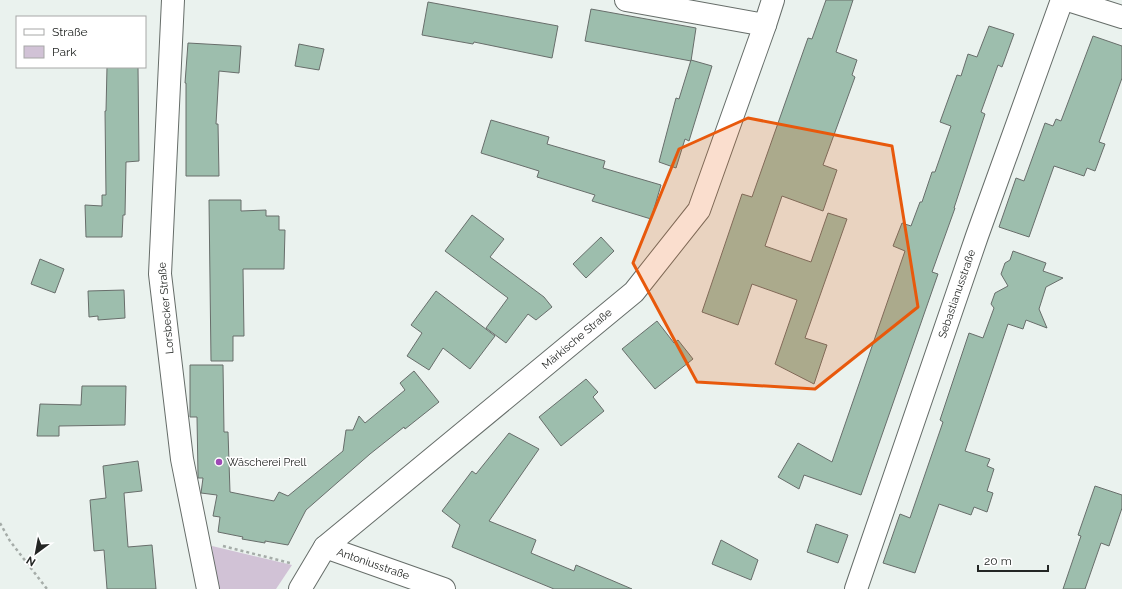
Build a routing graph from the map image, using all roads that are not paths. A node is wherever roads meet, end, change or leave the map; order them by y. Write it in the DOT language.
graph roads {
  1 [pos="173,0"];
  2 [pos="626,0"];
  3 [pos="773,0"];
  4 [pos="1062,0"];
  5 [pos="1068,0"];
  6 [pos="1122,17"];
  7 [pos="765,25"];
  8 [pos="325,547"];
  9 [pos="208,589"];
  10 [pos="300,589"];
  11 [pos="444,589"];
  12 [pos="856,589"];
  1 -- 9 [label="street, Lorsbecker Straße"];
  2 -- 7 [label="street"];
  3 -- 7 [label="street, Märkische Straße"];
  4 -- 12 [label="street, Sebastianusstraße"];
  5 -- 6 [label="street"];
  7 -- 8 [label="street, Märkische Straße"];
  8 -- 10 [label="street, Märkische Straße"];
  8 -- 11 [label="street, Antoniusstraße"];
}
